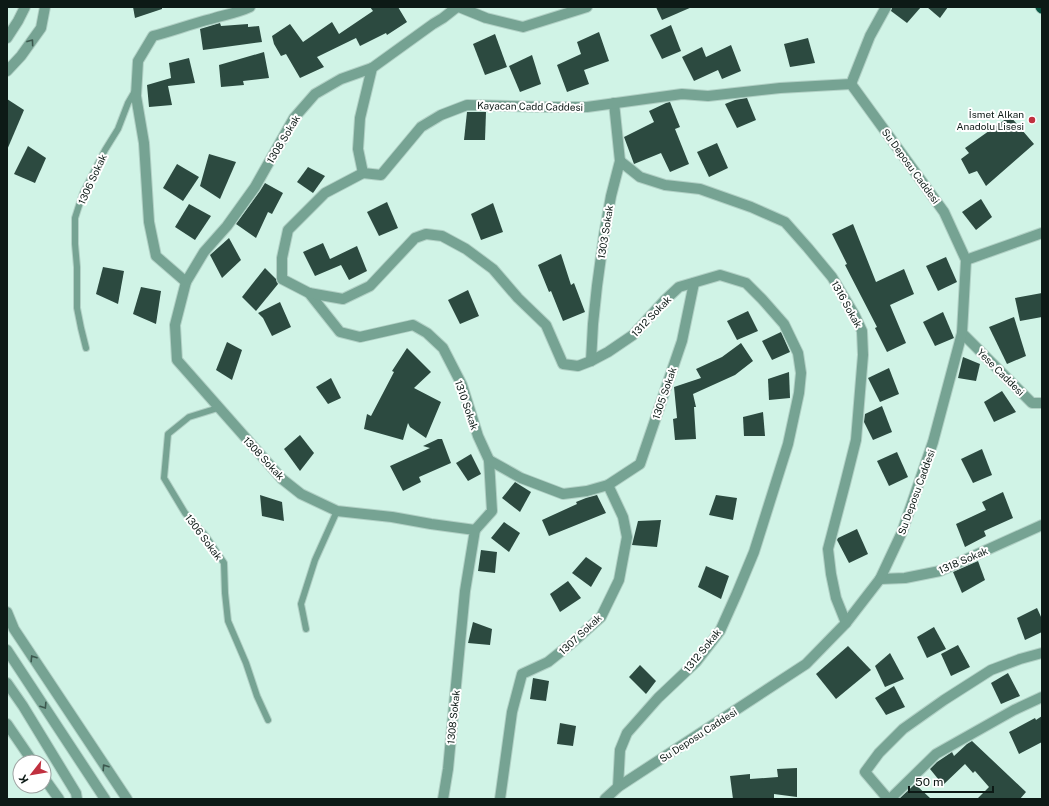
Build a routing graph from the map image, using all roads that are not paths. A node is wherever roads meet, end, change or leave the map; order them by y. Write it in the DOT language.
graph roads {
  1 [pos="25,7"];
  2 [pos="45,7"];
  3 [pos="250,7"];
  4 [pos="458,7"];
  5 [pos="587,7"];
  6 [pos="886,7"];
  7 [pos="7,38"];
  8 [pos="372,68"];
  9 [pos="7,71"];
  10 [pos="851,84"];
  11 [pos="136,88"];
  12 [pos="614,103"];
  13 [pos="620,161"];
  14 [pos="363,173"];
  15 [pos="1042,233"];
  16 [pos="966,260"];
  17 [pos="186,282"];
  18 [pos="694,283"];
  19 [pos="309,293"];
  20 [pos="962,333"];
  21 [pos="86,348"];
  22 [pos="591,361"];
  23 [pos="1042,403"];
  24 [pos="218,408"];
  25 [pos="489,460"];
  26 [pos="608,485"];
  27 [pos="337,511"];
  28 [pos="1042,525"];
  29 [pos="475,530"];
  30 [pos="880,579"];
  31 [pos="7,612"];
  32 [pos="846,623"];
  33 [pos="306,629"];
  34 [pos="7,650"];
  35 [pos="1042,653"];
  36 [pos="7,683"];
  37 [pos="1042,697"];
  38 [pos="268,720"];
  39 [pos="7,724"];
  40 [pos="28,754"];
  41 [pos="618,787"];
  42 [pos="52,789"];
  43 [pos="59,799"];
  44 [pos="77,799"];
  45 [pos="105,799"];
  46 [pos="127,799"];
  47 [pos="443,799"];
  48 [pos="500,799"];
  49 [pos="605,799"];
  50 [pos="889,799"];
  1 -- 7 [label="street"];
  9 -- 2 [label="street, one-way"];
  3 -- 11 [label="street, 1306 Sokak"];
  4 -- 5 [label="street"];
  4 -- 8 [label="street"];
  6 -- 10 [label="street"];
  8 -- 14 [label="street"];
  8 -- 17 [label="street, 1308 Sokak"];
  10 -- 12 [label="street, Kayacan Cadd Caddesi"];
  10 -- 16 [label="street, Su Deposu Caddesi"];
  11 -- 17 [label="street, 1306 Sokak"];
  11 -- 21 [label="lane, 1306 Sokak"];
  12 -- 13 [label="street, 1303 Sokak"];
  12 -- 14 [label="street, Kayacan Cadd Caddesi"];
  13 -- 22 [label="street, 1303 Sokak"];
  13 -- 32 [label="street, 1316 Sokak"];
  14 -- 19 [label="street, 1310 Sokak"];
  15 -- 16 [label="street"];
  16 -- 20 [label="street, Su Deposu Caddesi"];
  17 -- 24 [label="street, 1308 Sokak"];
  18 -- 22 [label="street, 1312 Sokak"];
  18 -- 26 [label="street, 1305 Sokak"];
  18 -- 41 [label="street, 1312 Sokak"];
  19 -- 22 [label="street, 1312 Sokak"];
  19 -- 25 [label="street, 1310 Sokak"];
  20 -- 23 [label="street, Yese Caddesi"];
  20 -- 30 [label="street, Su Deposu Caddesi"];
  24 -- 27 [label="street, 1308 Sokak"];
  24 -- 38 [label="lane, 1306 Sokak"];
  25 -- 26 [label="street"];
  25 -- 29 [label="street, 1310 Sokak"];
  26 -- 48 [label="street, 1307 Sokak"];
  27 -- 29 [label="street, 1308 Sokak"];
  27 -- 33 [label="lane"];
  28 -- 30 [label="street, 1318 Sokak"];
  29 -- 47 [label="street, 1308 Sokak"];
  30 -- 32 [label="street, Su Deposu Caddesi"];
  46 -- 31 [label="street, one-way"];
  32 -- 41 [label="street, Su Deposu Caddesi"];
  34 -- 45 [label="street, one-way"];
  35 -- 50 [label="street"];
  36 -- 44 [label="street"];
  37 -- 50 [label="street"];
  39 -- 40 [label="street"];
  41 -- 49 [label="street, Su Deposu Caddesi"];
  42 -- 43 [label="street"];
}
